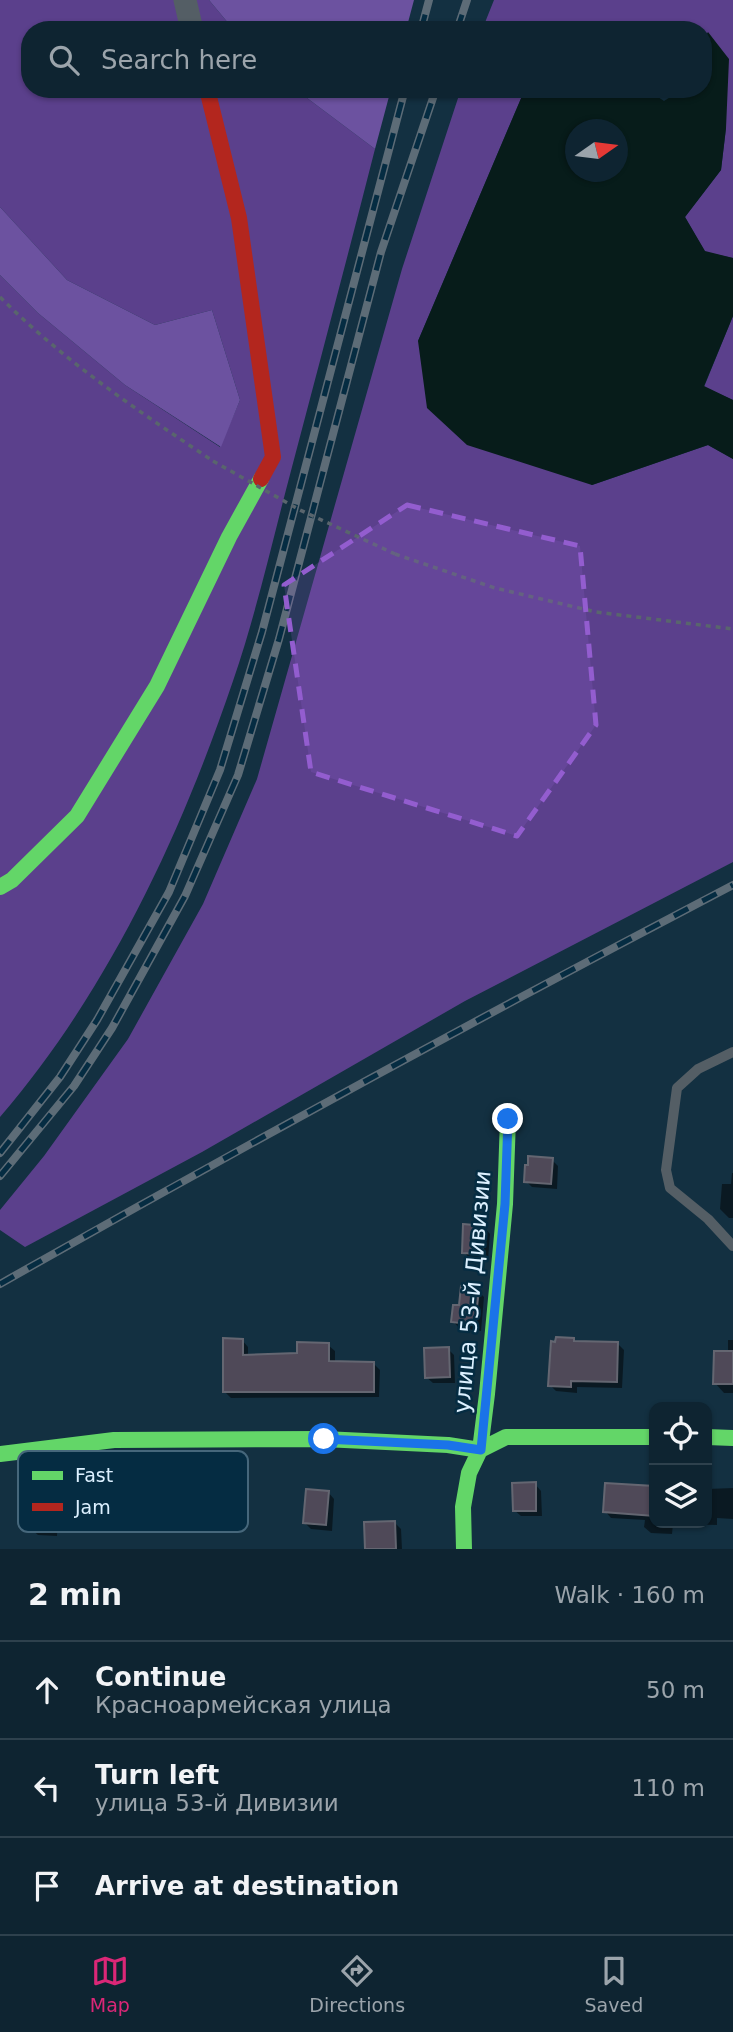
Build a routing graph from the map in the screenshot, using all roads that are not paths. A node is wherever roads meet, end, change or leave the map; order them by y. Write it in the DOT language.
graph roads {
  1 [pos="184,0"];
  2 [pos="190,21"];
  3 [pos="209,98"];
  4 [pos="0,887"];
  5 [pos="733,1052"];
  6 [pos="508,1119"];
  7 [pos="733,1246"];
  8 [pos="649,1437"];
  9 [pos="712,1437"];
  10 [pos="733,1438"];
  11 [pos="481,1450"];
  12 [pos="24,1451"];
  13 [pos="18,1452"];
  14 [pos="0,1454"];
  15 [pos="464,1549"];
  1 -- 2 [label="street"];
  3 -- 4 [label="street"];
  5 -- 7 [label="lane"];
  6 -- 11 [label="street, улица 53-й Дивизии"];
  8 -- 11 [label="street"];
  9 -- 10 [label="street"];
  11 -- 12 [label="street"];
  11 -- 15 [label="street, улица 53-й Дивизии"];
  13 -- 14 [label="street"];
}
